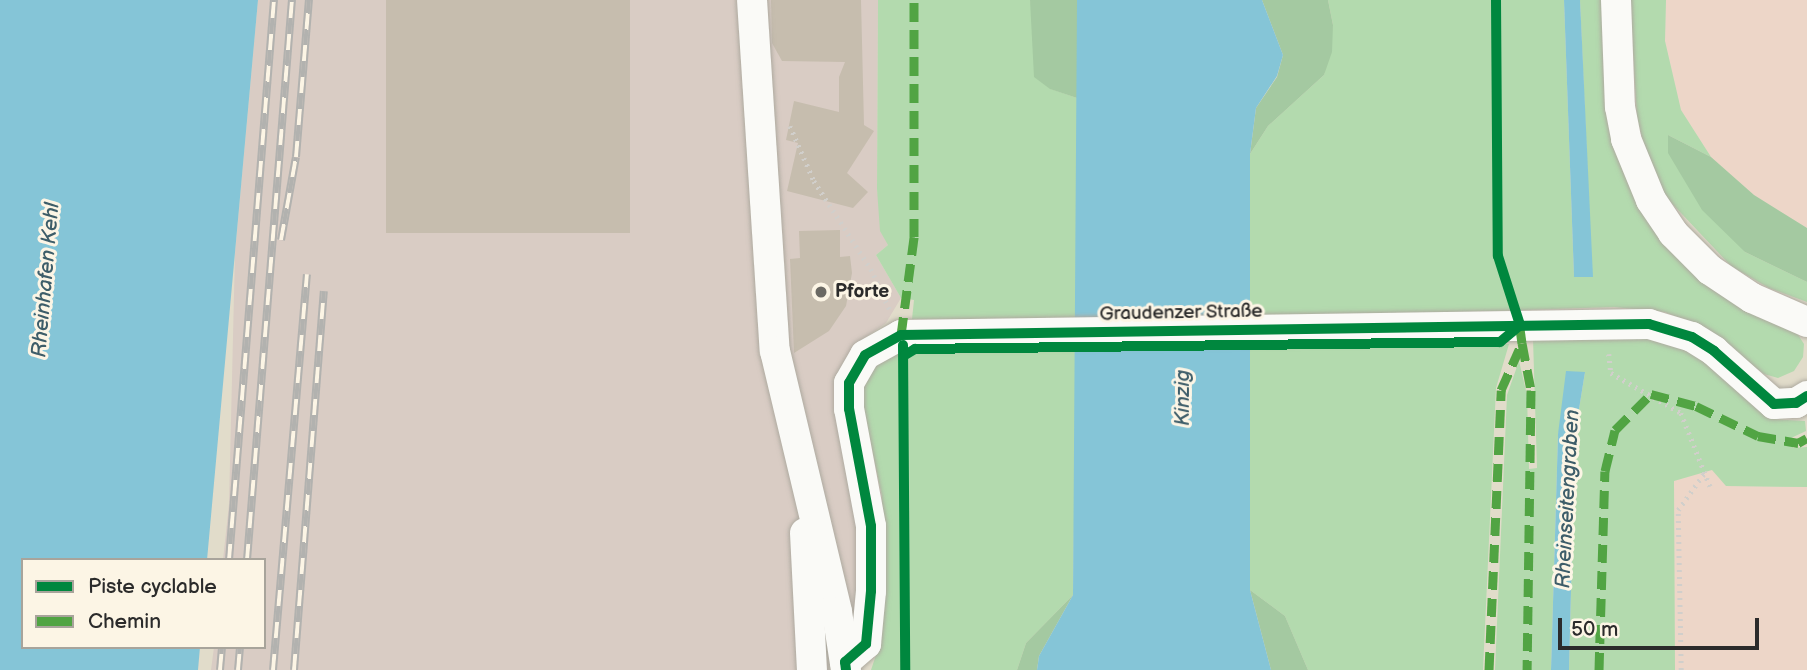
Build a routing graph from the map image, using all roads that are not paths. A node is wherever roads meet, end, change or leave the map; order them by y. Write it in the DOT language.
graph roads {
  1 [pos="752,0"];
  2 [pos="1616,0"];
  3 [pos="1807,322"];
  4 [pos="1807,396"];
  5 [pos="805,481"];
  6 [pos="846,666"];
  7 [pos="812,670"];
  1 -- 5 [label="street"];
  2 -- 3 [label="street"];
  4 -- 6 [label="street, Graudenzer Straße"];
  5 -- 6 [label="street"];
  5 -- 7 [label="street"];
}
